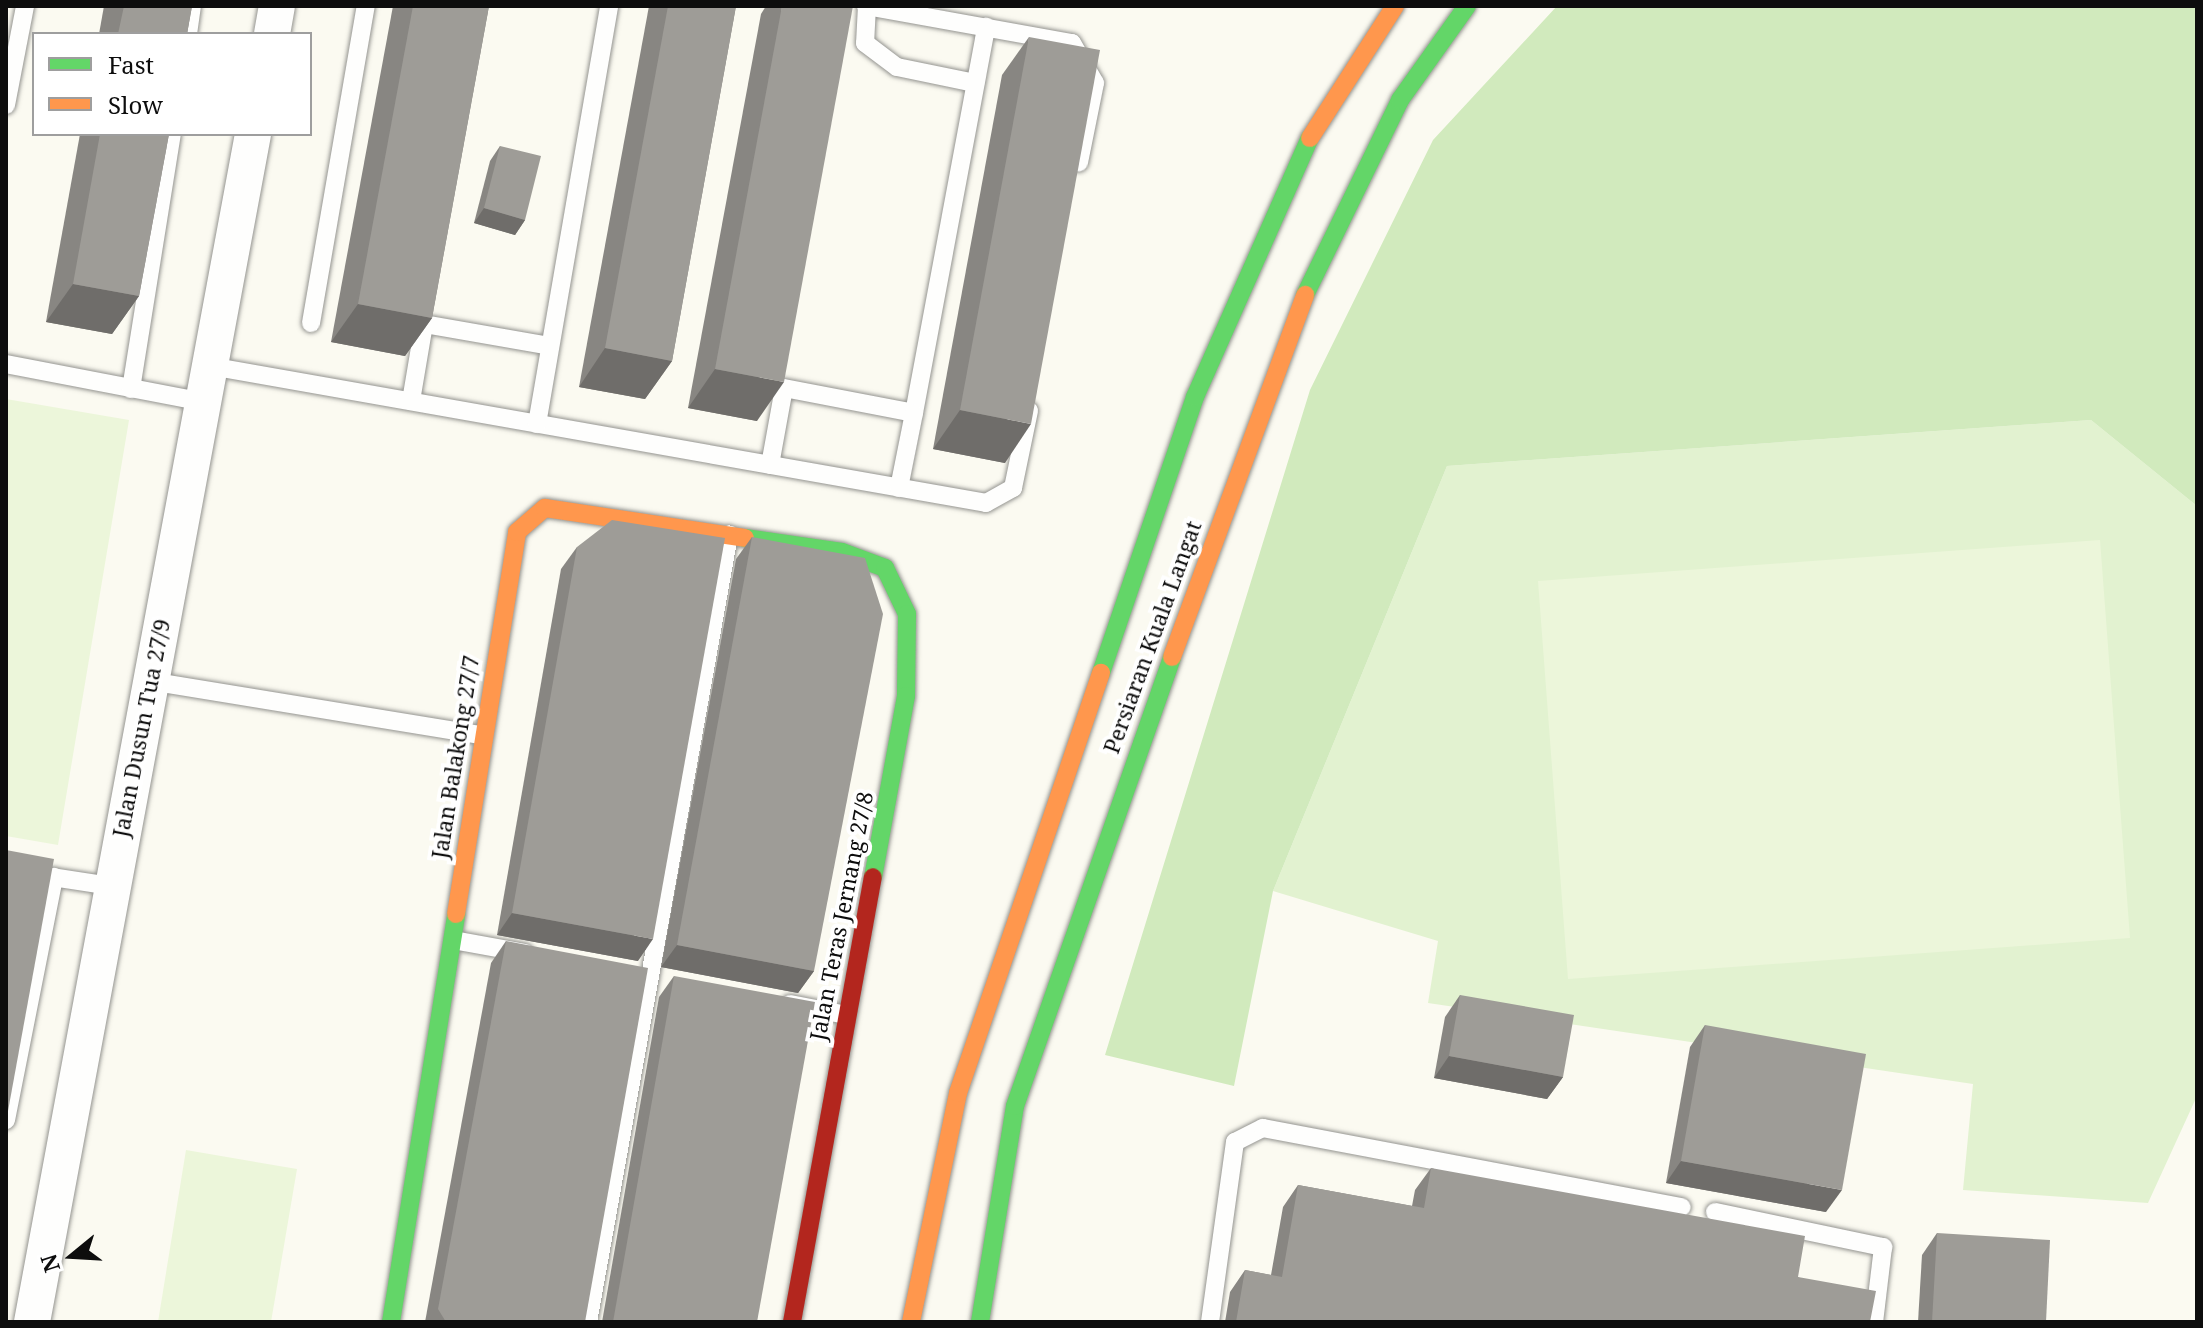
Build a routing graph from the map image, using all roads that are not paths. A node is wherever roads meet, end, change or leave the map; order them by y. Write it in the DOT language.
graph roads {
  1 [pos="25,6"];
  2 [pos="192,6"];
  3 [pos="277,6"];
  4 [pos="366,6"];
  5 [pos="609,6"];
  6 [pos="866,6"];
  7 [pos="1395,6"];
  8 [pos="1467,6"];
  9 [pos="986,27"];
  10 [pos="188,32"];
  11 [pos="272,32"];
  12 [pos="975,83"];
  13 [pos="6,105"];
  14 [pos="172,136"];
  15 [pos="253,136"];
  16 [pos="1076,177"];
  17 [pos="311,323"];
  18 [pos="550,346"];
  19 [pos="6,364"];
  20 [pos="210,366"];
  21 [pos="131,389"];
  22 [pos="1032,394"];
  23 [pos="411,401"];
  24 [pos="203,402"];
  25 [pos="914,413"];
  26 [pos="537,424"];
  27 [pos="770,465"];
  28 [pos="899,488"];
  29 [pos="729,535"];
  30 [pos="842,552"];
  31 [pos="150,681"];
  32 [pos="480,735"];
  33 [pos="6,870"];
  34 [pos="54,877"];
  35 [pos="111,886"];
  36 [pos="453,940"];
  37 [pos="544,956"];
  38 [pos="771,1000"];
  39 [pos="846,1015"];
  40 [pos="973,1096"];
  41 [pos="1015,1106"];
  42 [pos="6,1120"];
  43 [pos="1682,1207"];
  44 [pos="1715,1212"];
  45 [pos="32,1322"];
  46 [pos="391,1322"];
  47 [pos="588,1322"];
  48 [pos="792,1322"];
  49 [pos="911,1322"];
  50 [pos="980,1322"];
  51 [pos="1210,1322"];
  52 [pos="1874,1322"];
  1 -- 13 [label="lane"];
  2 -- 10 [label="lane"];
  3 -- 11 [label="street"];
  4 -- 17 [label="lane"];
  5 -- 18 [label="lane"];
  6 -- 9 [label="lane"];
  6 -- 12 [label="lane"];
  7 -- 40 [label="main road, Persiaran Kuala Langat"];
  8 -- 41 [label="main road, Persiaran Kuala Langat"];
  9 -- 12 [label="lane"];
  9 -- 16 [label="lane"];
  12 -- 25 [label="lane"];
  14 -- 21 [label="lane"];
  15 -- 20 [label="street, Jalan Dusun Tua 27/9"];
  18 -- 23 [label="lane"];
  18 -- 26 [label="lane"];
  19 -- 21 [label="lane"];
  20 -- 23 [label="lane"];
  20 -- 24 [label="street, Jalan Dusun Tua 27/9"];
  21 -- 24 [label="lane"];
  22 -- 28 [label="lane"];
  23 -- 26 [label="lane"];
  24 -- 31 [label="street, Jalan Dusun Tua 27/9"];
  25 -- 27 [label="lane"];
  25 -- 28 [label="lane"];
  26 -- 27 [label="lane"];
  27 -- 28 [label="lane"];
  29 -- 30 [label="main road, Jalan Balakong 27/7"];
  29 -- 32 [label="main road, Jalan Balakong 27/7"];
  29 -- 47 [label="lane"];
  30 -- 39 [label="main road, Jalan Teras Jernang 27/8"];
  31 -- 32 [label="lane"];
  31 -- 35 [label="street, Jalan Dusun Tua 27/9"];
  32 -- 36 [label="main road, Jalan Balakong 27/7"];
  33 -- 34 [label="lane"];
  34 -- 35 [label="lane"];
  34 -- 42 [label="lane"];
  35 -- 45 [label="street, Jalan Dusun Tua 27/9"];
  36 -- 37 [label="lane"];
  36 -- 46 [label="main road, Jalan Balakong 27/7"];
  38 -- 39 [label="lane"];
  39 -- 48 [label="main road, Jalan Teras Jernang 27/8"];
  40 -- 41 [label="main road"];
  40 -- 49 [label="main road, Persiaran Kuala Langat"];
  41 -- 50 [label="main road, Persiaran Kuala Langat"];
  43 -- 51 [label="lane"];
  44 -- 52 [label="lane"];
}
